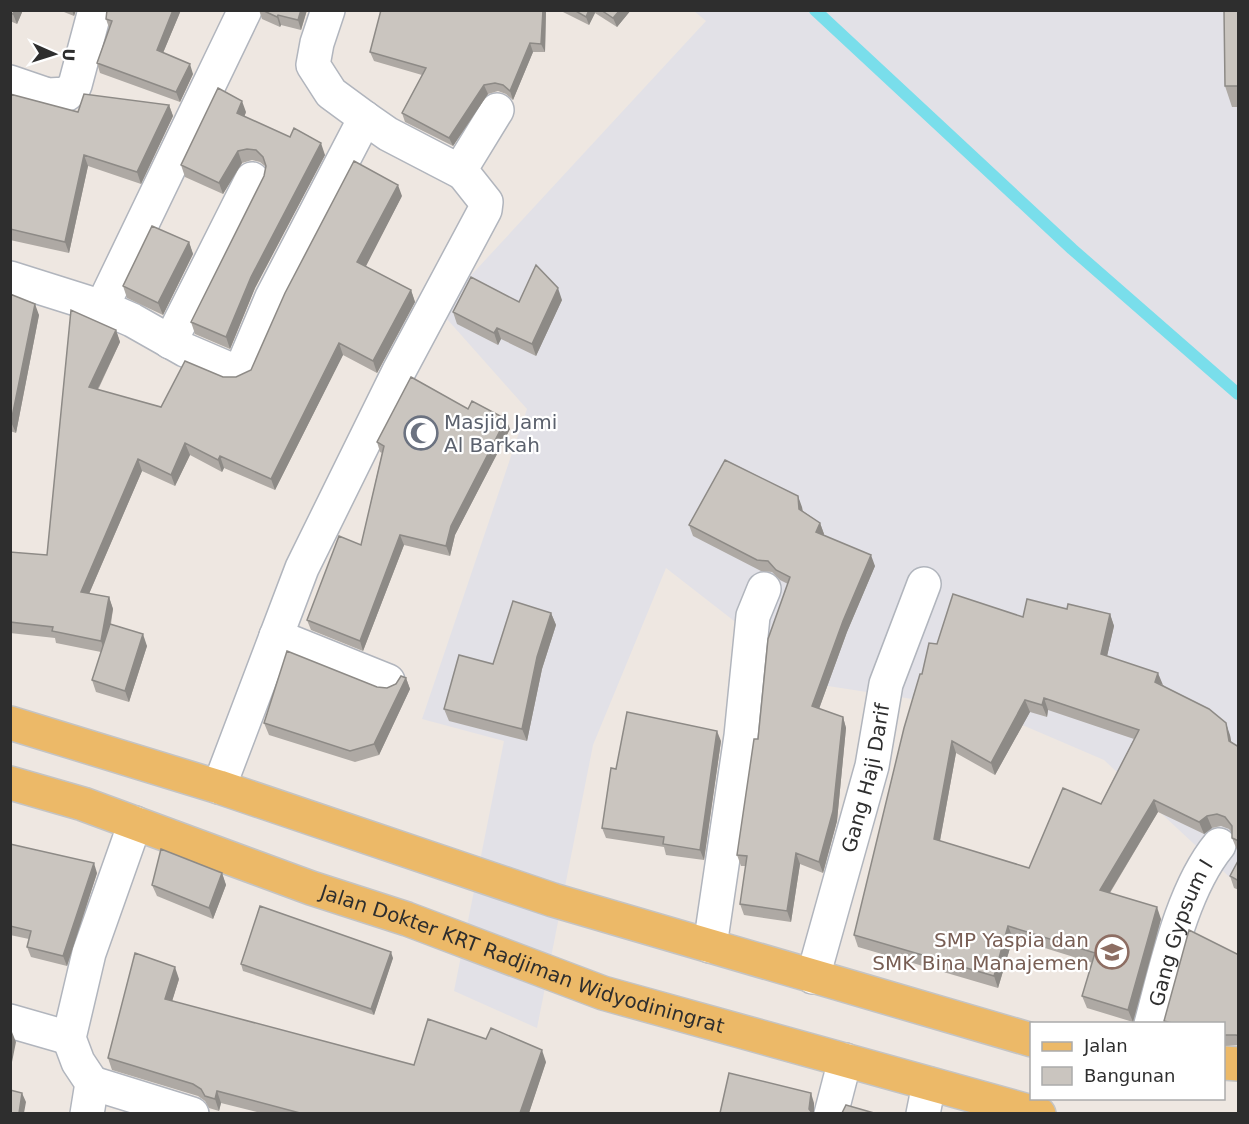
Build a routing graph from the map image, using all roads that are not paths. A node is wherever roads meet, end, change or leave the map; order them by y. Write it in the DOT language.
graph roads {
  1 [pos="94,10"];
  2 [pos="245,10"];
  3 [pos="328,10"];
  4 [pos="10,82"];
  5 [pos="497,110"];
  6 [pos="365,118"];
  7 [pos="463,173"];
  8 [pos="252,178"];
  9 [pos="10,278"];
  10 [pos="102,307"];
  11 [pos="170,342"];
  12 [pos="924,584"];
  13 [pos="764,589"];
  14 [pos="276,636"];
  15 [pos="388,681"];
  16 [pos="10,723"];
  17 [pos="10,783"];
  18 [pos="219,787"];
  19 [pos="135,823"];
  20 [pos="1219,845"];
  21 [pos="710,946"];
  22 [pos="813,977"];
  23 [pos="10,1021"];
  24 [pos="1151,1022"];
  25 [pos="69,1038"];
  26 [pos="1030,1039"];
  27 [pos="845,1060"];
  28 [pos="89,1098"];
  29 [pos="926,1099"];
  30 [pos="192,1113"];
  31 [pos="831,1113"];
  32 [pos="1039,1113"];
  1 -- 4 [label="street"];
  2 -- 10 [label="street"];
  3 -- 6 [label="street"];
  5 -- 7 [label="street"];
  6 -- 7 [label="street"];
  6 -- 11 [label="street"];
  7 -- 14 [label="street"];
  8 -- 11 [label="street"];
  9 -- 10 [label="street"];
  10 -- 11 [label="street"];
  12 -- 22 [label="street, Gang Haji Darif"];
  13 -- 21 [label="street"];
  14 -- 15 [label="street"];
  14 -- 18 [label="street"];
  16 -- 18 [label="main road"];
  17 -- 19 [label="main road, Jalan Dokter KRT Radjiman Widyodiningrat"];
  18 -- 21 [label="main road"];
  19 -- 25 [label="street"];
  19 -- 27 [label="main road, Jalan Dokter KRT Radjiman Widyodiningrat"];
  20 -- 24 [label="street, Gang Gypsum I"];
  21 -- 22 [label="main road"];
  22 -- 26 [label="main road"];
  23 -- 25 [label="street"];
  25 -- 28 [label="street"];
  27 -- 29 [label="main road, Jalan Dokter KRT Radjiman Widyodiningrat"];
  27 -- 31 [label="street"];
  28 -- 30 [label="street"];
  29 -- 32 [label="main road, Jalan Dokter KRT Radjiman Widyodiningrat"];
}
